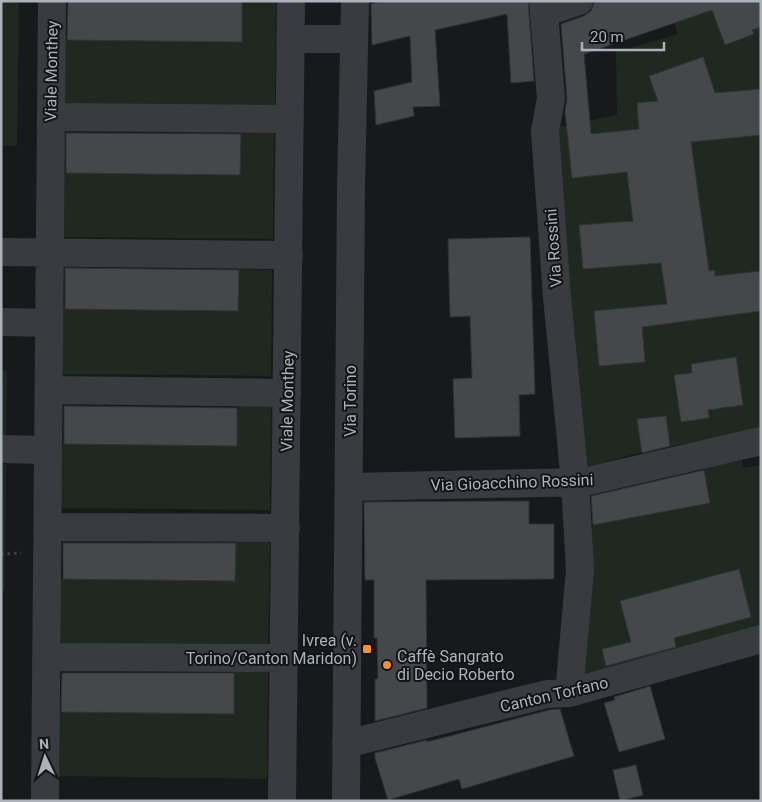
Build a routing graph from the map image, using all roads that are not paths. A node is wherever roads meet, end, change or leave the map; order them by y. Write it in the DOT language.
graph roads {
  1 [pos="52,1"];
  2 [pos="291,1"];
  3 [pos="354,1"];
  4 [pos="579,1"];
  5 [pos="544,7"];
  6 [pos="291,39"];
  7 [pos="354,39"];
  8 [pos="51,117"];
  9 [pos="290,119"];
  10 [pos="1,252"];
  11 [pos="50,253"];
  12 [pos="289,255"];
  13 [pos="1,322"];
  14 [pos="49,323"];
  15 [pos="49,390"];
  16 [pos="288,393"];
  17 [pos="761,441"];
  18 [pos="1,449"];
  19 [pos="48,450"];
  20 [pos="575,482"];
  21 [pos="350,487"];
  22 [pos="48,527"];
  23 [pos="286,528"];
  24 [pos="761,639"];
  25 [pos="46,657"];
  26 [pos="285,658"];
  27 [pos="569,693"];
  28 [pos="346,744"];
  29 [pos="45,801"];
  30 [pos="282,801"];
  31 [pos="346,801"];
  1 -- 8 [label="street, Viale Monthey"];
  2 -- 6 [label="street, Viale Monthey"];
  3 -- 7 [label="street, Via Torino"];
  4 -- 5 [label="street"];
  5 -- 20 [label="street, Via Rossini"];
  6 -- 7 [label="street"];
  6 -- 9 [label="street, Viale Monthey"];
  7 -- 21 [label="street, Via Torino"];
  8 -- 9 [label="street"];
  8 -- 11 [label="street, Viale Monthey"];
  9 -- 12 [label="street, Viale Monthey"];
  10 -- 11 [label="street"];
  11 -- 12 [label="street"];
  11 -- 14 [label="street, Viale Monthey"];
  12 -- 16 [label="street, Viale Monthey"];
  13 -- 14 [label="street"];
  14 -- 15 [label="street, Viale Monthey"];
  15 -- 16 [label="street"];
  15 -- 19 [label="street, Viale Monthey"];
  16 -- 23 [label="street, Viale Monthey"];
  17 -- 20 [label="street, Via Gioacchino Rossini"];
  18 -- 19 [label="street"];
  19 -- 22 [label="street, Viale Monthey"];
  20 -- 21 [label="street, Via Gioacchino Rossini"];
  20 -- 27 [label="street, Via Rossini"];
  21 -- 28 [label="street, Via Torino"];
  22 -- 23 [label="street"];
  22 -- 25 [label="street, Viale Monthey"];
  23 -- 26 [label="street, Viale Monthey"];
  24 -- 27 [label="street, Canton Torfano"];
  25 -- 26 [label="street"];
  25 -- 29 [label="street, Viale Monthey"];
  26 -- 30 [label="street, Viale Monthey"];
  27 -- 28 [label="street, Canton Torfano"];
  28 -- 31 [label="street, Via Torino"];
}
